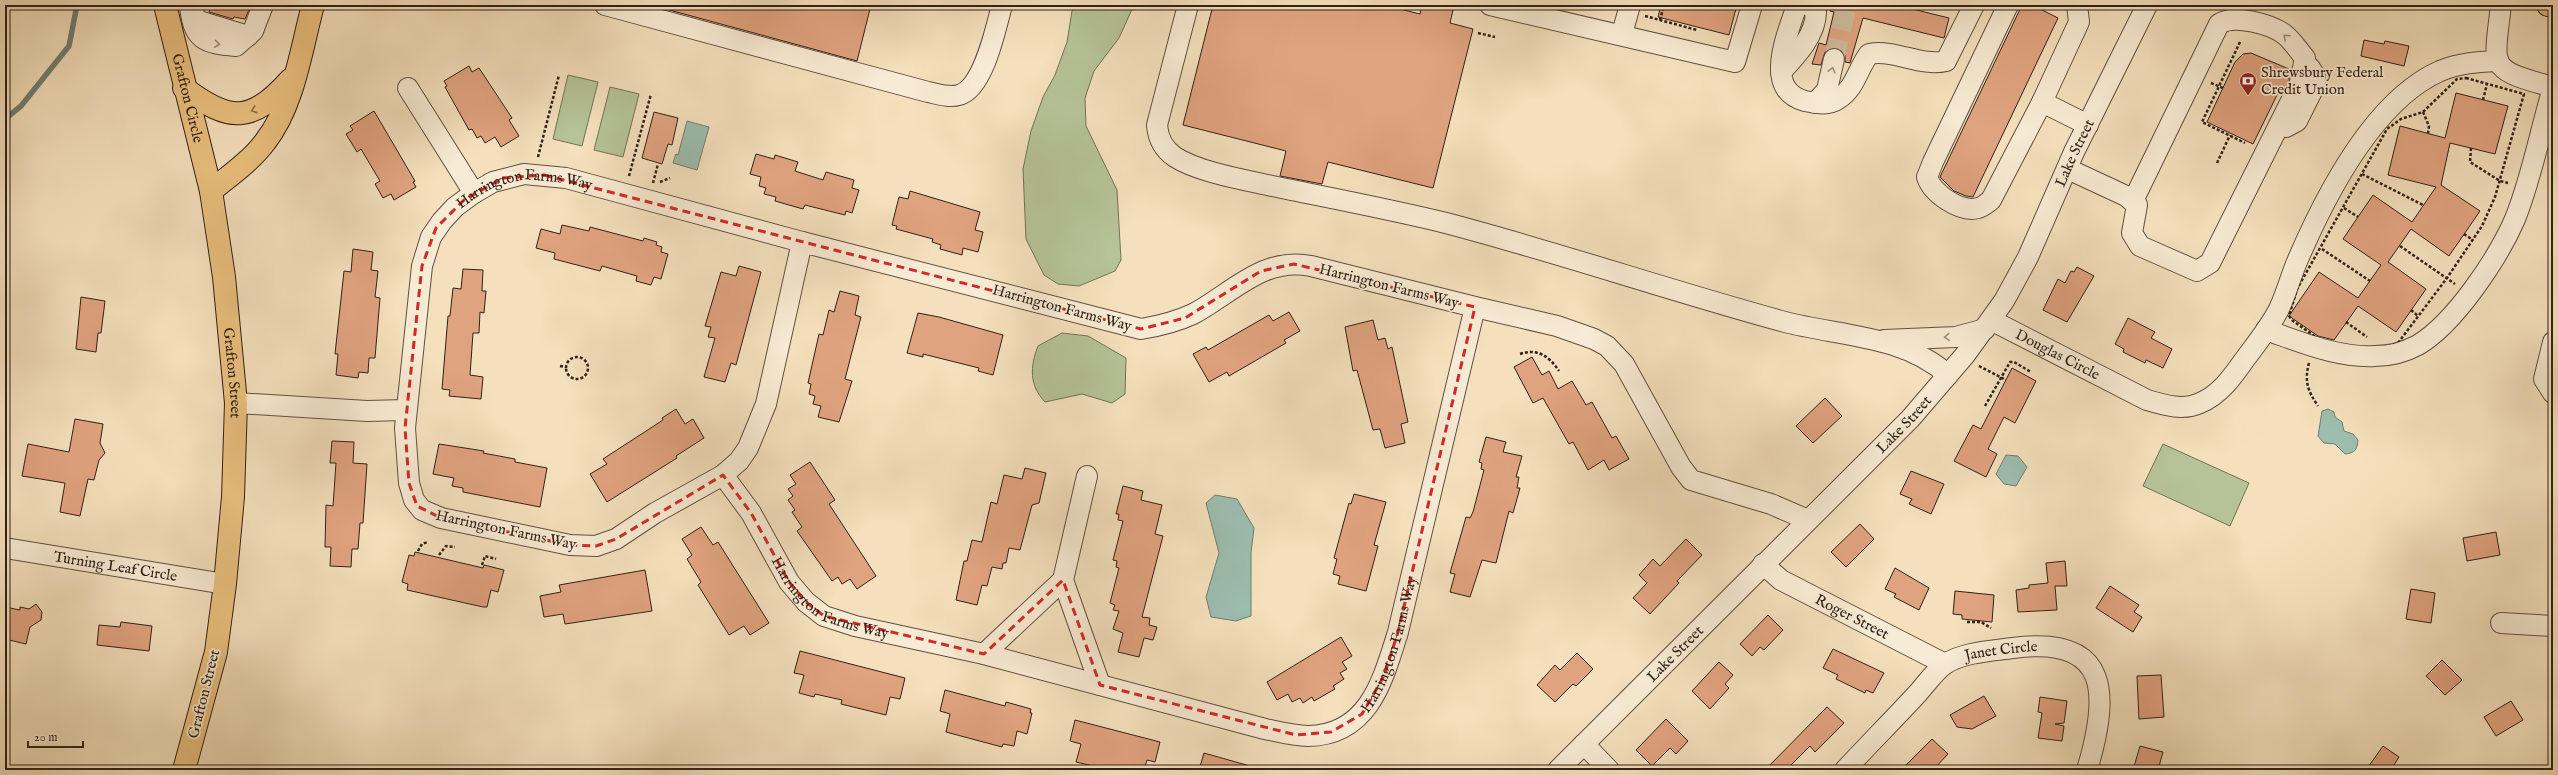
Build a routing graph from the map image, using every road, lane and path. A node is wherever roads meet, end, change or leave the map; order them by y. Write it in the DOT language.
graph roads {
  1 [pos="165,5"];
  2 [pos="191,5"];
  3 [pos="199,5"];
  4 [pos="263,5"];
  5 [pos="313,5"];
  6 [pos="605,5"];
  7 [pos="1002,5"];
  8 [pos="1188,5"];
  9 [pos="1490,5"];
  10 [pos="1664,5"];
  11 [pos="1752,5"];
  12 [pos="1797,5"];
  13 [pos="1809,5"];
  14 [pos="1974,5"];
  15 [pos="2008,5"];
  16 [pos="2077,5"];
  17 [pos="2146,5"];
  18 [pos="2501,5"];
  19 [pos="2548,5"];
  20 [pos="2553,6"];
  21 [pos="1637,10"];
  22 [pos="1660,20"];
  23 [pos="1697,30"];
  24 [pos="251,31"];
  25 [pos="1478,33"];
  26 [pos="1622,34"];
  27 [pos="1495,37"];
  28 [pos="2240,42"];
  29 [pos="1834,59"];
  30 [pos="2497,61"];
  31 [pos="1781,72"];
  32 [pos="559,75"];
  33 [pos="294,76"];
  34 [pos="2302,82"];
  35 [pos="2487,84"];
  36 [pos="2219,86"];
  37 [pos="2553,87"];
  38 [pos="184,88"];
  39 [pos="408,88"];
  40 [pos="2222,88"];
  41 [pos="652,94"];
  42 [pos="2483,100"];
  43 [pos="2042,102"];
  44 [pos="1815,103"];
  45 [pos="2423,112"];
  46 [pos="2088,124"];
  47 [pos="2281,130"];
  48 [pos="2428,133"];
  49 [pos="2230,135"];
  50 [pos="2245,143"];
  51 [pos="2471,148"];
  52 [pos="545,160"];
  53 [pos="2217,163"];
  54 [pos="658,164"];
  55 [pos="2068,169"];
  56 [pos="2360,173"];
  57 [pos="670,178"];
  58 [pos="628,180"];
  59 [pos="654,181"];
  60 [pos="2500,181"];
  61 [pos="652,186"];
  62 [pos="211,191"];
  63 [pos="474,193"];
  64 [pos="2133,201"];
  65 [pos="2423,205"];
  66 [pos="2464,234"];
  67 [pos="2473,240"];
  68 [pos="802,242"];
  69 [pos="2314,243"];
  70 [pos="2400,246"];
  71 [pos="2447,278"];
  72 [pos="2370,281"];
  73 [pos="1475,307"];
  74 [pos="2411,310"];
  75 [pos="2418,316"];
  76 [pos="2346,322"];
  77 [pos="1988,325"];
  78 [pos="2266,330"];
  79 [pos="2370,339"];
  80 [pos="1878,340"];
  81 [pos="2553,342"];
  82 [pos="2376,344"];
  83 [pos="2313,345"];
  84 [pos="2382,348"];
  85 [pos="1520,354"];
  86 [pos="560,366"];
  87 [pos="1978,366"];
  88 [pos="566,367"];
  89 [pos="1559,371"];
  90 [pos="2031,372"];
  91 [pos="1948,375"];
  92 [pos="2000,378"];
  93 [pos="2006,380"];
  94 [pos="2553,393"];
  95 [pos="236,403"];
  96 [pos="1985,406"];
  97 [pos="2318,406"];
  98 [pos="406,410"];
  99 [pos="724,475"];
  100 [pos="1087,476"];
  101 [pos="1808,520"];
  102 [pos="428,542"];
  103 [pos="5,548"];
  104 [pos="455,548"];
  105 [pos="418,551"];
  106 [pos="439,555"];
  107 [pos="496,559"];
  108 [pos="1763,564"];
  109 [pos="482,565"];
  110 [pos="1063,580"];
  111 [pos="225,584"];
  112 [pos="1967,622"];
  113 [pos="2501,623"];
  114 [pos="2553,626"];
  115 [pos="1990,628"];
  116 [pos="984,654"];
  117 [pos="1945,664"];
  118 [pos="1100,685"];
  119 [pos="1584,744"];
  120 [pos="184,770"];
  121 [pos="1558,770"];
  122 [pos="1609,770"];
  123 [pos="1845,770"];
  124 [pos="2087,770"];
  1 -- 38 [label="main road, Grafton Circle"];
  2 -- 24 [label="street"];
  3 -- 24 [label="street"];
  4 -- 24 [label="street"];
  5 -- 33 [label="main road"];
  6 -- 7 [label="street"];
  8 -- 80 [label="street"];
  9 -- 26 [label="street"];
  10 -- 22 [label="path"];
  11 -- 26 [label="street"];
  12 -- 31 [label="street"];
  13 -- 31 [label="street"];
  14 -- 44 [label="street"];
  15 -- 43 [label="street"];
  16 -- 43 [label="street"];
  17 -- 46 [label="street, Lake Street"];
  18 -- 30 [label="street"];
  19 -- 20 [label="main road"];
  21 -- 22 [label="path"];
  21 -- 26 [label="street"];
  22 -- 23 [label="path"];
  25 -- 27 [label="path"];
  28 -- 36 [label="path"];
  44 -- 29 [label="street, one-way"];
  30 -- 37 [label="street"];
  30 -- 69 [label="street, Douglas Circle"];
  31 -- 44 [label="street"];
  32 -- 52 [label="path"];
  33 -- 38 [label="main road, one-way"];
  33 -- 62 [label="main road"];
  34 -- 47 [label="street"];
  34 -- 47 [label="street"];
  34 -- 64 [label="street, one-way"];
  35 -- 42 [label="path"];
  35 -- 45 [label="path"];
  35 -- 60 [label="path"];
  36 -- 40 [label="path"];
  36 -- 49 [label="path"];
  37 -- 83 [label="street"];
  38 -- 62 [label="main road, Grafton Circle"];
  39 -- 63 [label="street"];
  41 -- 58 [label="path"];
  43 -- 46 [label="street"];
  45 -- 48 [label="path"];
  45 -- 56 [label="path"];
  46 -- 55 [label="street, Lake Street"];
  47 -- 64 [label="street"];
  49 -- 50 [label="path"];
  49 -- 53 [label="path"];
  51 -- 60 [label="path"];
  54 -- 59 [label="path"];
  55 -- 64 [label="street"];
  55 -- 77 [label="street, Lake Street"];
  56 -- 65 [label="path"];
  56 -- 69 [label="path"];
  57 -- 59 [label="path"];
  59 -- 61 [label="path"];
  60 -- 67 [label="path"];
  62 -- 95 [label="main road, Grafton Street"];
  63 -- 68 [label="street, Harrington Farms Way"];
  63 -- 98 [label="street, Harrington Farms Way"];
  66 -- 67 [label="path"];
  67 -- 71 [label="path"];
  68 -- 73 [label="street, Harrington Farms Way"];
  68 -- 99 [label="street, Harrington Farms Way"];
  69 -- 72 [label="path"];
  69 -- 78 [label="street, Douglas Circle"];
  69 -- 84 [label="path"];
  70 -- 71 [label="path"];
  71 -- 75 [label="path"];
  73 -- 101 [label="street, Harrington Farms Way"];
  73 -- 118 [label="street, Harrington Farms Way"];
  74 -- 75 [label="path"];
  75 -- 84 [label="path"];
  76 -- 79 [label="path"];
  77 -- 78 [label="street, Douglas Circle"];
  77 -- 80 [label="street, one-way"];
  77 -- 91 [label="street, Lake Street"];
  78 -- 83 [label="street"];
  80 -- 91 [label="street"];
  81 -- 94 [label="street"];
  82 -- 84 [label="path"];
  83 -- 97 [label="path"];
  85 -- 89 [label="path"];
  86 -- 88 [label="path"];
  87 -- 92 [label="path"];
  88 -- 88 [label="path"];
  90 -- 92 [label="path"];
  91 -- 101 [label="street, Lake Street"];
  92 -- 93 [label="path"];
  92 -- 96 [label="path"];
  95 -- 98 [label="street"];
  95 -- 111 [label="main road, Grafton Street"];
  98 -- 99 [label="street, Harrington Farms Way"];
  99 -- 116 [label="street, Harrington Farms Way"];
  100 -- 110 [label="street"];
  101 -- 108 [label="street, Lake Street"];
  102 -- 105 [label="path"];
  103 -- 111 [label="street, Turning Leaf Circle"];
  104 -- 106 [label="path"];
  107 -- 109 [label="path"];
  108 -- 117 [label="street, Roger Street"];
  108 -- 119 [label="street, Lake Street"];
  110 -- 116 [label="street"];
  110 -- 118 [label="street"];
  111 -- 120 [label="main road, Grafton Street"];
  112 -- 115 [label="path"];
  113 -- 114 [label="street"];
  116 -- 118 [label="street, Harrington Farms Way"];
  117 -- 123 [label="street, Janet Circle"];
  117 -- 124 [label="street, Janet Circle"];
  119 -- 121 [label="street, Lake Street"];
  119 -- 122 [label="street"];
}
